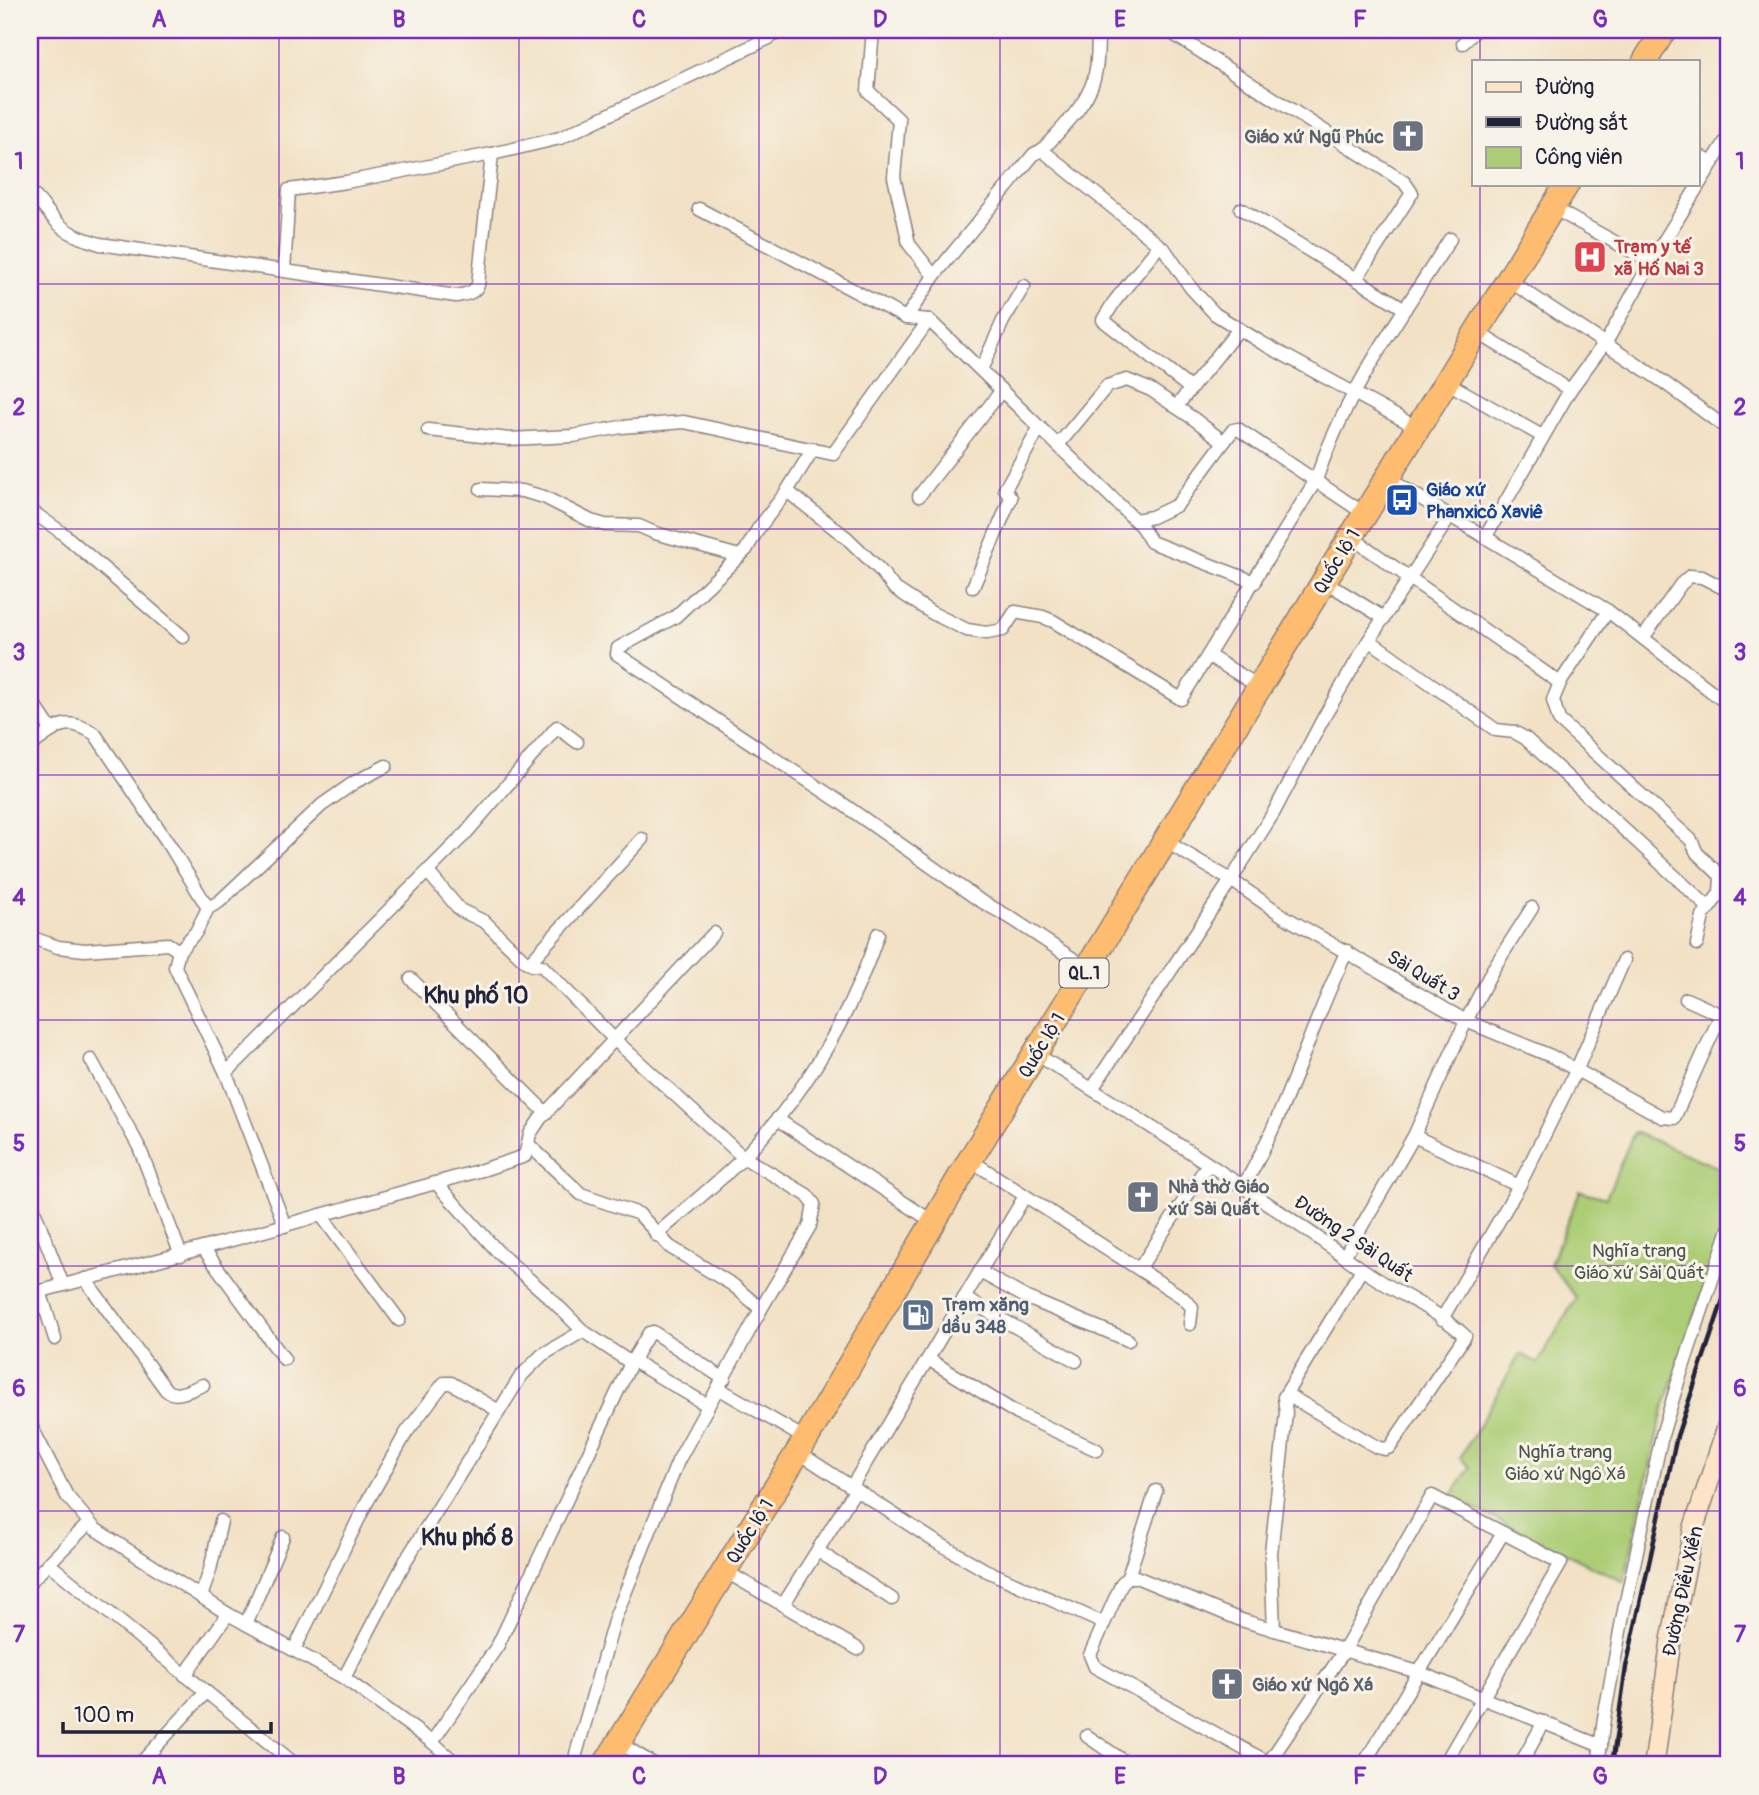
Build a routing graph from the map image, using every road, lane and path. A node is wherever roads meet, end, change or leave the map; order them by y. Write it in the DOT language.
graph roads {
  1 [pos="776,30"];
  2 [pos="873,30"];
  3 [pos="1098,30"];
  4 [pos="1167,30"];
  5 [pos="1476,30"];
  6 [pos="1664,30"];
  7 [pos="1464,43"];
  8 [pos="1645,60"];
  9 [pos="1729,136"];
  10 [pos="1042,150"];
  11 [pos="492,154"];
  12 [pos="1700,155"];
  13 [pos="1720,160"];
  14 [pos="1566,186"];
  15 [pos="30,192"];
  16 [pos="1553,208"];
  17 [pos="699,209"];
  18 [pos="1241,209"];
  19 [pos="1450,239"];
  20 [pos="1159,246"];
  21 [pos="1651,262"];
  22 [pos="284,271"];
  23 [pos="934,276"];
  24 [pos="1356,279"];
  25 [pos="1508,280"];
  26 [pos="1024,286"];
  27 [pos="1405,309"];
  28 [pos="906,318"];
  29 [pos="929,320"];
  30 [pos="1239,329"];
  31 [pos="1477,332"];
  32 [pos="1603,344"];
  33 [pos="981,370"];
  34 [pos="1167,370"];
  35 [pos="1446,382"];
  36 [pos="1191,388"];
  37 [pos="1002,390"];
  38 [pos="1151,390"];
  39 [pos="1570,390"];
  40 [pos="1355,394"];
  41 [pos="1176,407"];
  42 [pos="1040,428"];
  43 [pos="1418,428"];
  44 [pos="1729,429"];
  45 [pos="428,430"];
  46 [pos="1542,436"];
  47 [pos="1224,442"];
  48 [pos="1058,445"];
  49 [pos="813,450"];
  50 [pos="1387,478"];
  51 [pos="1316,480"];
  52 [pos="481,489"];
  53 [pos="787,491"];
  54 [pos="919,496"];
  55 [pos="30,510"];
  56 [pos="1365,514"];
  57 [pos="1451,515"];
  58 [pos="1135,520"];
  59 [pos="1486,536"];
  60 [pos="1351,537"];
  61 [pos="739,556"];
  62 [pos="1411,579"];
  63 [pos="1324,581"];
  64 [pos="1255,582"];
  65 [pos="973,587"];
  66 [pos="1729,591"];
  67 [pos="1608,611"];
  68 [pos="1384,618"];
  69 [pos="183,637"];
  70 [pos="1643,638"];
  71 [pos="1369,640"];
  72 [pos="1209,656"];
  73 [pos="1560,683"];
  74 [pos="1260,687"];
  75 [pos="30,698"];
  76 [pos="1729,705"];
  77 [pos="52,731"];
  78 [pos="577,742"];
  79 [pos="30,746"];
  80 [pos="386,766"];
  81 [pos="642,839"];
  82 [pos="1165,841"];
  83 [pos="427,871"];
  84 [pos="1231,880"];
  85 [pos="1708,907"];
  86 [pos="208,908"];
  87 [pos="1532,908"];
  88 [pos="714,933"];
  89 [pos="878,934"];
  90 [pos="30,937"];
  91 [pos="1698,944"];
  92 [pos="179,951"];
  93 [pos="1347,951"];
  94 [pos="1625,960"];
  95 [pos="528,963"];
  96 [pos="1087,968"];
  97 [pos="411,979"];
  98 [pos="1686,999"];
  99 [pos="1465,1021"];
  100 [pos="615,1040"];
  101 [pos="1035,1054"];
  102 [pos="91,1060"];
  103 [pos="1576,1071"];
  104 [pos="226,1073"];
  105 [pos="1091,1089"];
  106 [pos="546,1113"];
  107 [pos="777,1119"];
  108 [pos="1414,1136"];
  109 [pos="528,1144"];
  110 [pos="743,1157"];
  111 [pos="970,1160"];
  112 [pos="1209,1164"];
  113 [pos="436,1183"];
  114 [pos="1519,1186"];
  115 [pos="1243,1187"];
  116 [pos="1025,1196"];
  117 [pos="30,1200"];
  118 [pos="321,1215"];
  119 [pos="933,1222"];
  120 [pos="285,1226"];
  121 [pos="1729,1229"];
  122 [pos="656,1235"];
  123 [pos="203,1248"];
  124 [pos="181,1255"];
  125 [pos="1345,1255"];
  126 [pos="1139,1269"];
  127 [pos="1362,1269"];
  128 [pos="979,1272"];
  129 [pos="85,1279"];
  130 [pos="63,1285"];
  131 [pos="35,1293"];
  132 [pos="964,1298"];
  133 [pos="761,1309"];
  134 [pos="1442,1319"];
  135 [pos="399,1320"];
  136 [pos="1190,1324"];
  137 [pos="583,1331"];
  138 [pos="55,1339"];
  139 [pos="1128,1340"];
  140 [pos="284,1359"];
  141 [pos="928,1359"];
  142 [pos="1076,1361"];
  143 [pos="635,1364"];
  144 [pos="721,1384"];
  145 [pos="203,1385"];
  146 [pos="1286,1394"];
  147 [pos="708,1405"];
  148 [pos="499,1411"];
  149 [pos="1729,1421"];
  150 [pos="30,1424"];
  151 [pos="802,1445"];
  152 [pos="1097,1450"];
  153 [pos="854,1487"];
  154 [pos="1156,1490"];
  155 [pos="221,1521"];
  156 [pos="89,1523"];
  157 [pos="1503,1533"];
  158 [pos="283,1537"];
  159 [pos="818,1550"];
  160 [pos="48,1563"];
  161 [pos="725,1571"];
  162 [pos="1128,1577"];
  163 [pos="30,1582"];
  164 [pos="201,1597"];
  165 [pos="892,1599"];
  166 [pos="783,1605"];
  167 [pos="228,1614"];
  168 [pos="1103,1623"];
  169 [pos="246,1624"];
  170 [pos="1274,1630"];
  171 [pos="858,1649"];
  172 [pos="294,1650"];
  173 [pos="1344,1651"];
  174 [pos="1418,1672"];
  175 [pos="185,1675"];
  176 [pos="344,1678"];
  177 [pos="206,1692"];
  178 [pos="1483,1697"];
  179 [pos="1544,1722"];
  180 [pos="1087,1736"];
  181 [pos="432,1742"];
  182 [pos="619,1743"];
  183 [pos="1601,1746"];
  184 [pos="288,1763"];
  185 [pos="1269,1764"];
  186 [pos="139,1765"];
  187 [pos="458,1765"];
  188 [pos="581,1765"];
  189 [pos="605,1765"];
  190 [pos="654,1765"];
  191 [pos="1129,1765"];
  192 [pos="1363,1765"];
  193 [pos="1444,1765"];
  194 [pos="1520,1765"];
  195 [pos="1598,1765"];
  196 [pos="1654,1765"];
  1 -- 11 [label="street"];
  2 -- 23 [label="street"];
  3 -- 10 [label="street"];
  4 -- 24 [label="street"];
  5 -- 7 [label="street"];
  6 -- 8 [label="highway"];
  9 -- 13 [label="street"];
  10 -- 20 [label="street"];
  10 -- 23 [label="street"];
  11 -- 22 [label="street"];
  11 -- 22 [label="street"];
  12 -- 13 [label="street"];
  13 -- 21 [label="street"];
  14 -- 16 [label="highway, Quốc lộ 1 / QL.1"];
  15 -- 22 [label="street"];
  16 -- 21 [label="street"];
  16 -- 25 [label="highway, Quốc lộ 1 / QL.1"];
  17 -- 28 [label="street"];
  18 -- 24 [label="street"];
  19 -- 27 [label="street"];
  20 -- 30 [label="street"];
  20 -- 34 [label="street"];
  21 -- 32 [label="street"];
  23 -- 28 [label="street"];
  24 -- 27 [label="street"];
  25 -- 31 [label="highway, Quốc lộ 1 / QL.1"];
  25 -- 32 [label="street"];
  26 -- 33 [label="street"];
  27 -- 40 [label="street"];
  28 -- 29 [label="street"];
  29 -- 33 [label="street"];
  29 -- 49 [label="street"];
  30 -- 36 [label="street"];
  30 -- 40 [label="street"];
  31 -- 35 [label="highway, Quốc lộ 1 / QL.1"];
  31 -- 39 [label="street"];
  32 -- 39 [label="street"];
  32 -- 44 [label="street"];
  33 -- 37 [label="street"];
  34 -- 36 [label="street"];
  34 -- 38 [label="street"];
  35 -- 43 [label="highway, Quốc lộ 1 / QL.1"];
  35 -- 46 [label="street"];
  36 -- 41 [label="street"];
  37 -- 42 [label="street"];
  37 -- 54 [label="street"];
  38 -- 41 [label="street"];
  38 -- 48 [label="street"];
  39 -- 46 [label="street"];
  40 -- 43 [label="street"];
  40 -- 51 [label="street"];
  41 -- 47 [label="street"];
  42 -- 48 [label="street"];
  42 -- 65 [label="street"];
  43 -- 50 [label="highway, Quốc lộ 1 / QL.1"];
  45 -- 49 [label="street"];
  46 -- 59 [label="street"];
  47 -- 51 [label="street"];
  47 -- 58 [label="street"];
  48 -- 58 [label="street"];
  49 -- 53 [label="street"];
  50 -- 56 [label="highway, Quốc lộ 1 / QL.1"];
  50 -- 57 [label="street"];
  51 -- 56 [label="street"];
  51 -- 64 [label="street"];
  52 -- 61 [label="street"];
  53 -- 61 [label="street"];
  53 -- 72 [label="street"];
  55 -- 69 [label="street"];
  56 -- 60 [label="highway, Quốc lộ 1 / QL.1"];
  57 -- 59 [label="street"];
  57 -- 62 [label="street"];
  58 -- 64 [label="street"];
  59 -- 67 [label="street"];
  60 -- 62 [label="street"];
  60 -- 63 [label="highway, Quốc lộ 1 / QL.1"];
  61 -- 96 [label="street"];
  62 -- 68 [label="street"];
  62 -- 73 [label="street"];
  63 -- 68 [label="street"];
  63 -- 74 [label="highway, Quốc lộ 1 / QL.1"];
  64 -- 72 [label="street"];
  66 -- 70 [label="street"];
  67 -- 70 [label="street"];
  67 -- 73 [label="street"];
  68 -- 71 [label="street"];
  70 -- 76 [label="street"];
  71 -- 84 [label="street"];
  71 -- 85 [label="street"];
  72 -- 74 [label="street"];
  73 -- 85 [label="street"];
  74 -- 82 [label="highway, Quốc lộ 1 / QL.1"];
  75 -- 77 [label="street"];
  77 -- 79 [label="street"];
  77 -- 86 [label="street"];
  78 -- 83 [label="street"];
  80 -- 86 [label="street"];
  81 -- 95 [label="street"];
  82 -- 84 [label="street, Sài Quất 3"];
  82 -- 96 [label="highway, Quốc lộ 1 / QL.1"];
  83 -- 95 [label="street"];
  83 -- 104 [label="street"];
  84 -- 93 [label="street, Sài Quất 3"];
  84 -- 105 [label="street"];
  85 -- 91 [label="street"];
  86 -- 92 [label="street"];
  87 -- 99 [label="street"];
  88 -- 100 [label="street"];
  89 -- 107 [label="street"];
  90 -- 92 [label="street"];
  92 -- 104 [label="street"];
  93 -- 99 [label="street, Sài Quất 3"];
  93 -- 115 [label="street"];
  94 -- 103 [label="street"];
  95 -- 100 [label="street"];
  96 -- 101 [label="highway, Quốc lộ 1 / QL.1"];
  97 -- 106 [label="street"];
  98 -- 103 [label="street, Sài Quất 3"];
  99 -- 103 [label="street, Sài Quất 3"];
  99 -- 108 [label="street"];
  100 -- 106 [label="street"];
  100 -- 110 [label="street"];
  101 -- 105 [label="street, Đường 2 Sài Quất"];
  101 -- 111 [label="highway, Quốc lộ 1 / QL.1"];
  102 -- 124 [label="street"];
  103 -- 114 [label="street"];
  104 -- 120 [label="street"];
  105 -- 112 [label="street, Đường 2 Sài Quất"];
  106 -- 109 [label="street"];
  107 -- 110 [label="street"];
  107 -- 119 [label="street"];
  108 -- 114 [label="street"];
  108 -- 125 [label="street"];
  109 -- 113 [label="street"];
  109 -- 122 [label="street"];
  110 -- 122 [label="street"];
  110 -- 133 [label="street"];
  111 -- 116 [label="street"];
  111 -- 119 [label="highway, Quốc lộ 1 / QL.1"];
  112 -- 115 [label="street, Đường 2 Sài Quất"];
  112 -- 126 [label="street"];
  113 -- 118 [label="street"];
  113 -- 137 [label="street"];
  114 -- 134 [label="street"];
  115 -- 125 [label="street, Đường 2 Sài Quất"];
  116 -- 126 [label="street"];
  116 -- 128 [label="street"];
  117 -- 130 [label="street"];
  118 -- 120 [label="street"];
  118 -- 135 [label="street"];
  119 -- 151 [label="highway, Quốc lộ 1 / QL.1"];
  120 -- 123 [label="street"];
  121 -- 183 [label="street"];
  122 -- 133 [label="street"];
  123 -- 124 [label="street"];
  123 -- 140 [label="street"];
  124 -- 129 [label="street"];
  125 -- 127 [label="street, Đường 2 Sài Quất"];
  126 -- 136 [label="street"];
  127 -- 134 [label="street, Đường 2 Sài Quất"];
  127 -- 146 [label="street"];
  128 -- 132 [label="street"];
  128 -- 139 [label="street"];
  129 -- 130 [label="street"];
  129 -- 145 [label="street"];
  130 -- 131 [label="street"];
  131 -- 138 [label="street"];
  132 -- 141 [label="street"];
  132 -- 142 [label="street"];
  133 -- 144 [label="street"];
  134 -- 146 [label="street, Đường 2 Sài Quất"];
  137 -- 143 [label="street"];
  137 -- 148 [label="street"];
  141 -- 152 [label="street"];
  141 -- 153 [label="street"];
  143 -- 144 [label="street"];
  143 -- 147 [label="street"];
  143 -- 181 [label="street"];
  144 -- 147 [label="street"];
  144 -- 151 [label="street"];
  146 -- 170 [label="street"];
  147 -- 188 [label="street"];
  148 -- 172 [label="street"];
  148 -- 176 [label="street"];
  149 -- 196 [label="street, Đường Điều Xiển"];
  150 -- 156 [label="street"];
  151 -- 153 [label="street"];
  151 -- 161 [label="highway, Quốc lộ 1 / QL.1"];
  153 -- 159 [label="street"];
  153 -- 168 [label="street"];
  154 -- 162 [label="street"];
  155 -- 164 [label="street"];
  156 -- 160 [label="street"];
  156 -- 164 [label="street"];
  157 -- 173 [label="street"];
  157 -- 174 [label="street"];
  157 -- 178 [label="street"];
  158 -- 169 [label="street"];
  159 -- 165 [label="street"];
  159 -- 166 [label="street"];
  160 -- 163 [label="street"];
  160 -- 175 [label="street"];
  161 -- 166 [label="street"];
  161 -- 182 [label="highway, Quốc lộ 1 / QL.1"];
  162 -- 168 [label="street"];
  162 -- 170 [label="street"];
  164 -- 167 [label="street"];
  166 -- 171 [label="street"];
  167 -- 169 [label="street"];
  167 -- 175 [label="street"];
  168 -- 185 [label="street"];
  169 -- 172 [label="street"];
  170 -- 173 [label="street"];
  172 -- 176 [label="street"];
  173 -- 174 [label="street"];
  173 -- 185 [label="street"];
  174 -- 178 [label="street"];
  174 -- 192 [label="street"];
  175 -- 177 [label="street"];
  176 -- 181 [label="street"];
  177 -- 184 [label="street"];
  177 -- 186 [label="street"];
  178 -- 179 [label="street"];
  178 -- 193 [label="street"];
  179 -- 183 [label="street"];
  179 -- 194 [label="street"];
  180 -- 191 [label="street"];
  181 -- 187 [label="street"];
  182 -- 189 [label="highway, Quốc lộ 1 / QL.1"];
  182 -- 190 [label="street"];
  183 -- 195 [label="street"];
}
